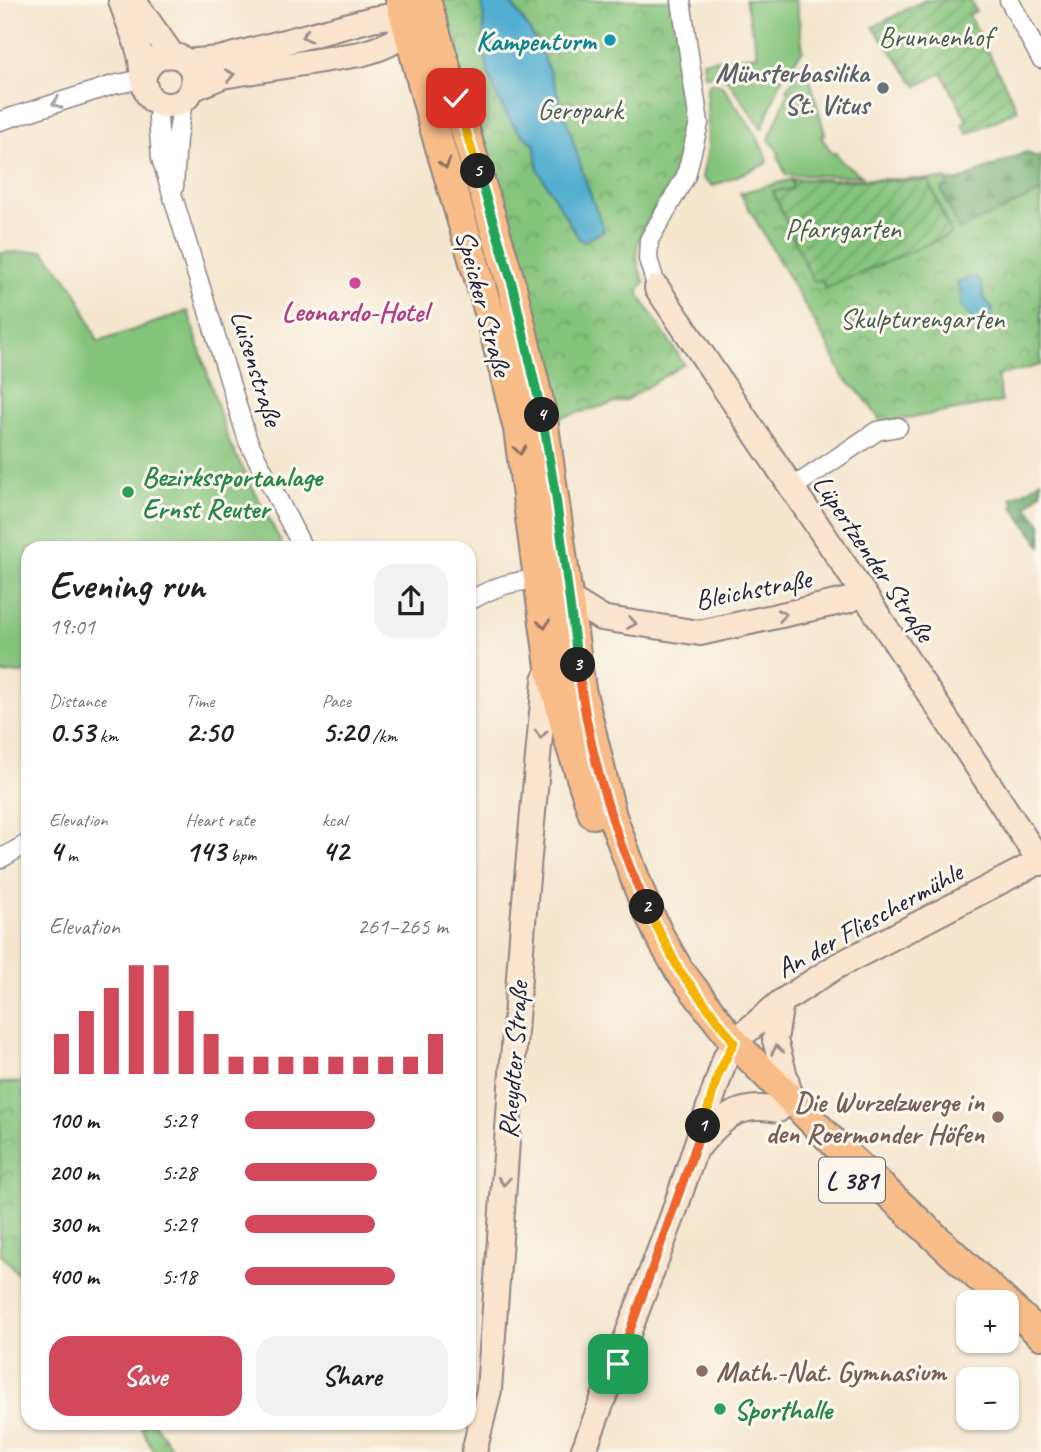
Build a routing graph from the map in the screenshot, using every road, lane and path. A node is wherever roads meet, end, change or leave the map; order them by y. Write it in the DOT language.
graph roads {
  1 [pos="121,0"];
  2 [pos="133,0"];
  3 [pos="400,0"];
  4 [pos="681,0"];
  5 [pos="1009,0"];
  6 [pos="422,16"];
  7 [pos="179,59"];
  8 [pos="1041,59"];
  9 [pos="143,79"];
  10 [pos="179,98"];
  11 [pos="0,121"];
  12 [pos="657,288"];
  13 [pos="898,426"];
  14 [pos="792,488"];
  15 [pos="299,541"];
  16 [pos="538,580"];
  17 [pos="863,593"];
  18 [pos="476,597"];
  19 [pos="570,599"];
  20 [pos="550,667"];
  21 [pos="21,848"];
  22 [pos="0,859"];
  23 [pos="1041,862"];
  24 [pos="781,1002"];
  25 [pos="730,1049"];
  26 [pos="784,1104"];
  27 [pos="696,1149"];
  28 [pos="969,1290"];
  29 [pos="992,1290"];
  30 [pos="1019,1315"];
  31 [pos="1041,1335"];
  32 [pos="1019,1338"];
  33 [pos="1041,1357"];
  34 [pos="474,1452"];
  35 [pos="583,1452"];
  1 -- 9 [label="street"];
  2 -- 7 [label="street"];
  3 -- 6 [label="main road"];
  4 -- 12 [label="street"];
  5 -- 8 [label="street"];
  6 -- 7 [label="street, one-way"];
  10 -- 6 [label="street, one-way"];
  6 -- 16 [label="main road, Speicker Straße, one-way"];
  6 -- 19 [label="main road, Speicker Straße"];
  7 -- 9 [label="street"];
  7 -- 10 [label="street"];
  9 -- 10 [label="street"];
  9 -- 11 [label="street, one-way"];
  10 -- 15 [label="street, Luisenstraße"];
  12 -- 14 [label="street, Lüpertzender Straße"];
  13 -- 14 [label="street"];
  14 -- 17 [label="street, Lüpertzender Straße"];
  16 -- 18 [label="street"];
  16 -- 19 [label="street, Bleichstraße"];
  16 -- 20 [label="main road, Speicker Straße, one-way"];
  19 -- 17 [label="street, Bleichstraße, one-way"];
  17 -- 23 [label="street, Lüpertzender Straße"];
  19 -- 25 [label="main road, Speicker Straße"];
  20 -- 25 [label="main road, Speicker Straße"];
  20 -- 34 [label="street, Rheydter Straße, one-way"];
  21 -- 22 [label="street"];
  23 -- 24 [label="street, An der Flieschermühle"];
  24 -- 25 [label="street, An der Flieschermühle"];
  26 -- 24 [label="street, one-way"];
  25 -- 26 [label="main road, L 381"];
  25 -- 27 [label="street"];
  26 -- 27 [label="street"];
  26 -- 28 [label="main road, L 381"];
  26 -- 29 [label="main road, L 381"];
  27 -- 35 [label="street"];
  30 -- 31 [label="main road, L 381"];
  32 -- 33 [label="main road"];
}
